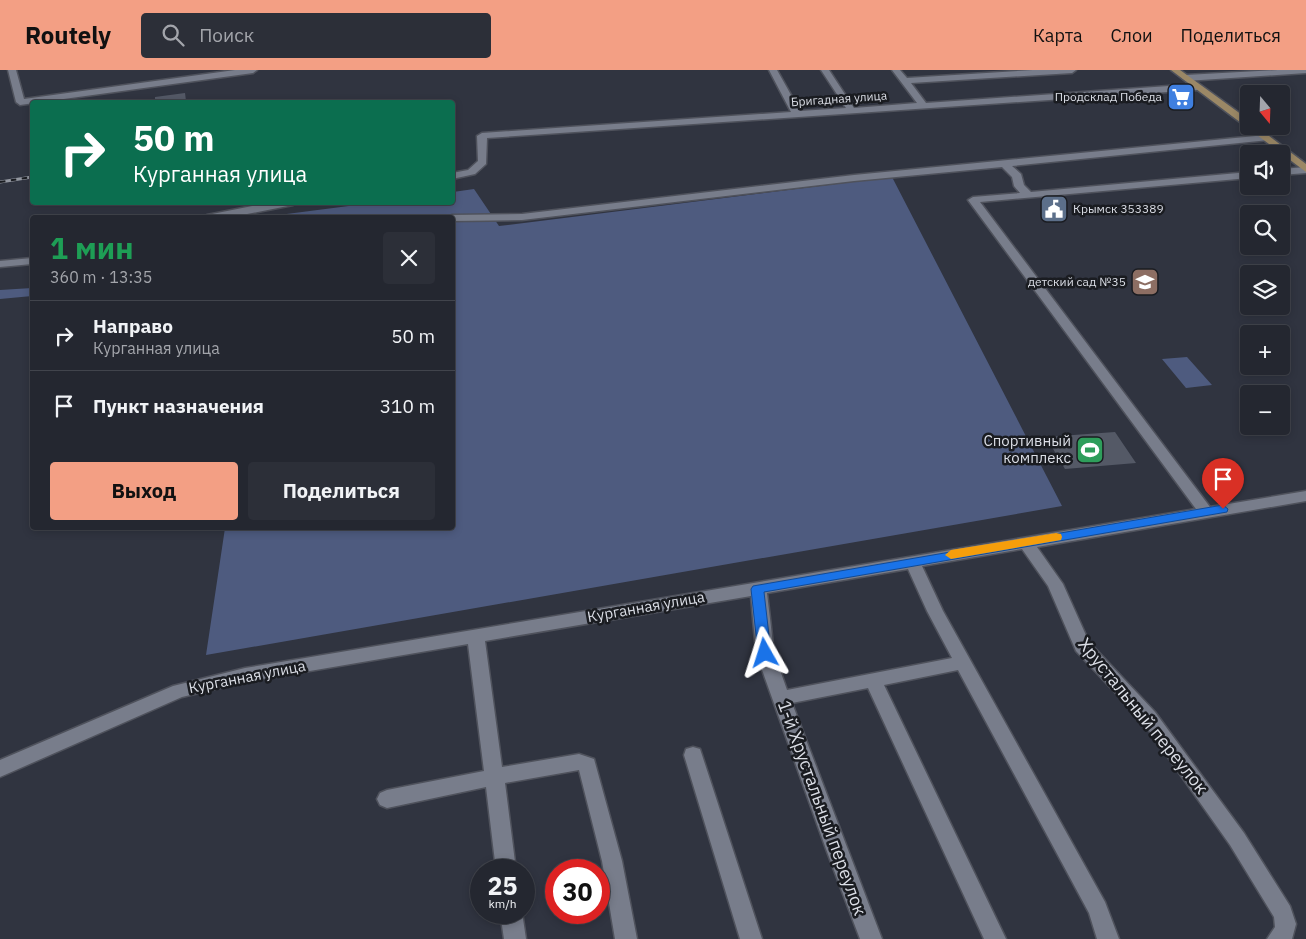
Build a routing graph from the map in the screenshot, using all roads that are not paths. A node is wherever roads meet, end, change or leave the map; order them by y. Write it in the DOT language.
graph roads {
  1 [pos="12,70"];
  2 [pos="253,70"];
  3 [pos="773,70"];
  4 [pos="825,70"];
  5 [pos="896,70"];
  6 [pos="1072,70"];
  7 [pos="1175,70"];
  8 [pos="1304,71"];
  9 [pos="1186,78"];
  10 [pos="905,81"];
  11 [pos="1197,87"];
  12 [pos="35,100"];
  13 [pos="30,101"];
  14 [pos="924,106"];
  15 [pos="852,111"];
  16 [pos="797,114"];
  17 [pos="1240,119"];
  18 [pos="1262,135"];
  19 [pos="1266,138"];
  20 [pos="1302,162"];
  21 [pos="1004,163"];
  22 [pos="1306,170"];
  23 [pos="1290,171"];
  24 [pos="455,175"];
  25 [pos="1240,176"];
  26 [pos="1028,195"];
  27 [pos="277,205"];
  28 [pos="223,215"];
  29 [pos="455,218"];
  30 [pos="30,261"];
  31 [pos="0,264"];
  32 [pos="1306,496"];
  33 [pos="1205,512"];
  34 [pos="1025,542"];
  35 [pos="912,561"];
  36 [pos="758,589"];
  37 [pos="476,636"];
  38 [pos="964,662"];
  39 [pos="873,680"];
  40 [pos="781,698"];
  41 [pos="693,755"];
  42 [pos="0,769"];
  43 [pos="494,777"];
  44 [pos="387,800"];
  45 [pos="505,859"];
  46 [pos="513,924"];
  47 [pos="515,939"];
  48 [pos="626,939"];
  49 [pos="751,939"];
  50 [pos="871,939"];
  51 [pos="995,939"];
  52 [pos="1108,939"];
  53 [pos="1278,939"];
  1 -- 13 [label="street"];
  2 -- 12 [label="street"];
  3 -- 16 [label="street"];
  4 -- 15 [label="street"];
  5 -- 10 [label="street"];
  6 -- 10 [label="street"];
  7 -- 9 [label="main road"];
  8 -- 9 [label="street"];
  9 -- 11 [label="main road"];
  10 -- 14 [label="street"];
  11 -- 14 [label="street, Бригадная улица"];
  11 -- 17 [label="main road"];
  14 -- 15 [label="street, Бригадная улица"];
  15 -- 16 [label="street, Бригадная улица"];
  16 -- 24 [label="street, Бригадная улица"];
  18 -- 19 [label="main road"];
  19 -- 20 [label="main road"];
  19 -- 21 [label="street"];
  20 -- 22 [label="main road"];
  21 -- 26 [label="street"];
  21 -- 29 [label="street"];
  22 -- 23 [label="street"];
  25 -- 26 [label="street"];
  26 -- 33 [label="street"];
  27 -- 28 [label="street"];
  30 -- 31 [label="street"];
  32 -- 33 [label="street, Курганная улица"];
  33 -- 34 [label="street, Курганная улица"];
  34 -- 35 [label="street, Курганная улица"];
  34 -- 53 [label="street, Хрустальный переулок"];
  35 -- 36 [label="street, Курганная улица"];
  35 -- 38 [label="street"];
  36 -- 37 [label="street, Курганная улица"];
  36 -- 40 [label="street, 1-й Хрустальный переулок"];
  37 -- 42 [label="street, Курганная улица"];
  37 -- 43 [label="street"];
  38 -- 39 [label="street"];
  38 -- 52 [label="street"];
  39 -- 40 [label="street"];
  39 -- 51 [label="street"];
  40 -- 50 [label="street, 1-й Хрустальный переулок"];
  41 -- 49 [label="street"];
  43 -- 44 [label="street"];
  43 -- 45 [label="street"];
  43 -- 48 [label="street"];
  46 -- 47 [label="street"];
}
